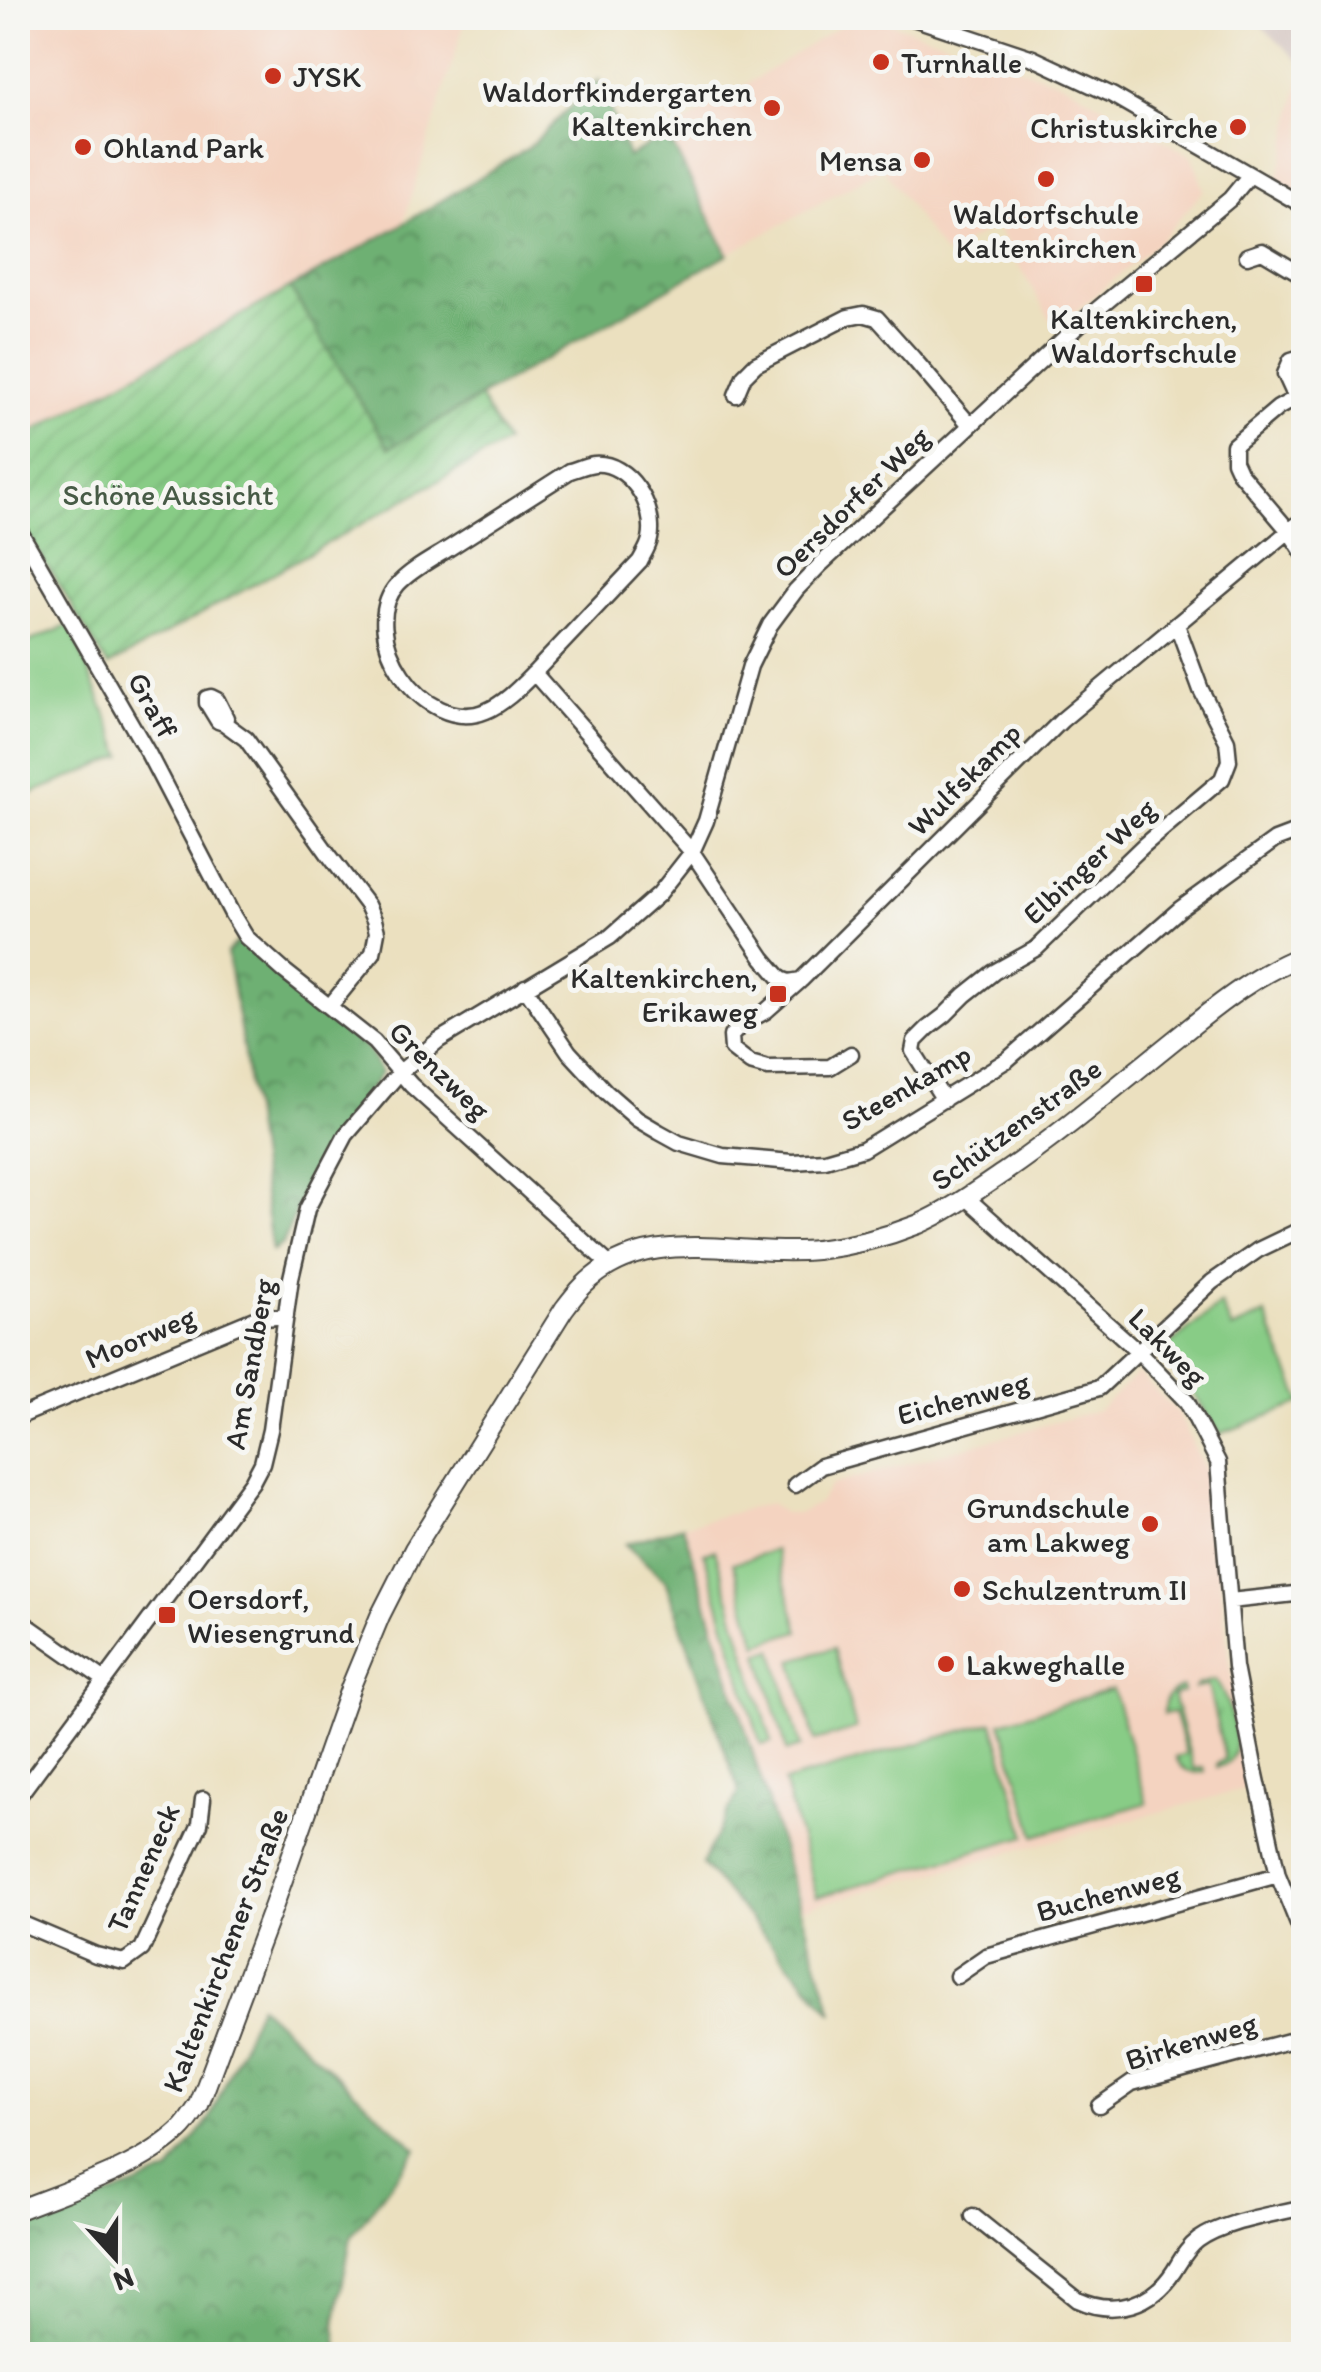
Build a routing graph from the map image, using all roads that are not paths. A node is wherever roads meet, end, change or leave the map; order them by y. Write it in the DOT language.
graph roads {
  1 [pos="913,18"];
  2 [pos="1249,176"];
  3 [pos="1304,206"];
  4 [pos="1247,256"];
  5 [pos="1304,276"];
  6 [pos="1304,356"];
  7 [pos="736,395"];
  8 [pos="1300,405"];
  9 [pos="970,425"];
  10 [pos="1304,519"];
  11 [pos="18,528"];
  12 [pos="1289,531"];
  13 [pos="1304,554"];
  14 [pos="1176,625"];
  15 [pos="534,673"];
  16 [pos="224,723"];
  17 [pos="1304,829"];
  18 [pos="692,852"];
  19 [pos="232,914"];
  20 [pos="1304,954"];
  21 [pos="800,980"];
  22 [pos="525,987"];
  23 [pos="330,1006"];
  24 [pos="850,1054"];
  25 [pos="400,1072"];
  26 [pos="944,1100"];
  27 [pos="967,1198"];
  28 [pos="1304,1228"];
  29 [pos="610,1265"];
  30 [pos="286,1316"];
  31 [pos="1138,1352"];
  32 [pos="18,1417"];
  33 [pos="796,1485"];
  34 [pos="1304,1594"];
  35 [pos="1230,1601"];
  36 [pos="18,1619"];
  37 [pos="104,1680"];
  38 [pos="18,1797"];
  39 [pos="203,1799"];
  40 [pos="1278,1875"];
  41 [pos="18,1922"];
  42 [pos="1304,1939"];
  43 [pos="957,1976"];
  44 [pos="1304,2037"];
  45 [pos="1099,2106"];
  46 [pos="1304,2207"];
  47 [pos="18,2210"];
  48 [pos="972,2216"];
  1 -- 2 [label="street"];
  2 -- 3 [label="street"];
  2 -- 9 [label="street, Oersdorfer Weg"];
  4 -- 5 [label="street"];
  6 -- 8 [label="street"];
  7 -- 9 [label="street"];
  8 -- 12 [label="street"];
  9 -- 18 [label="street, Oersdorfer Weg"];
  10 -- 12 [label="street, Wulfskamp"];
  11 -- 19 [label="street, Graff"];
  12 -- 13 [label="street"];
  12 -- 14 [label="street, Wulfskamp"];
  14 -- 21 [label="street, Wulfskamp"];
  14 -- 26 [label="street, Elbinger Weg"];
  15 -- 15 [label="street"];
  15 -- 18 [label="street"];
  16 -- 23 [label="street"];
  17 -- 26 [label="street, Steenkamp"];
  18 -- 21 [label="street"];
  18 -- 22 [label="street, Oersdorfer Weg"];
  19 -- 23 [label="street, Grenzweg"];
  20 -- 27 [label="main road, Schützenstraße"];
  21 -- 24 [label="street, Wulfskamp"];
  22 -- 25 [label="street, Oersdorfer Weg"];
  22 -- 26 [label="street, Steenkamp"];
  23 -- 25 [label="street, Grenzweg"];
  25 -- 29 [label="street, Grenzweg"];
  25 -- 30 [label="street, Am Sandberg"];
  27 -- 29 [label="main road, Schützenstraße"];
  27 -- 31 [label="street, Lakweg"];
  28 -- 31 [label="street, Eichenweg"];
  29 -- 47 [label="main road, Kaltenkirchener Straße"];
  30 -- 32 [label="street, Moorweg"];
  30 -- 37 [label="street, Am Sandberg"];
  31 -- 33 [label="street, Eichenweg"];
  31 -- 35 [label="street, Lakweg"];
  34 -- 35 [label="street"];
  35 -- 40 [label="street, Lakweg"];
  36 -- 37 [label="street"];
  37 -- 38 [label="street, Am Sandberg"];
  39 -- 41 [label="street, Tanneneck"];
  40 -- 42 [label="street, Lakweg"];
  40 -- 43 [label="street, Buchenweg"];
  44 -- 45 [label="street, Birkenweg"];
  46 -- 48 [label="street"];
}
